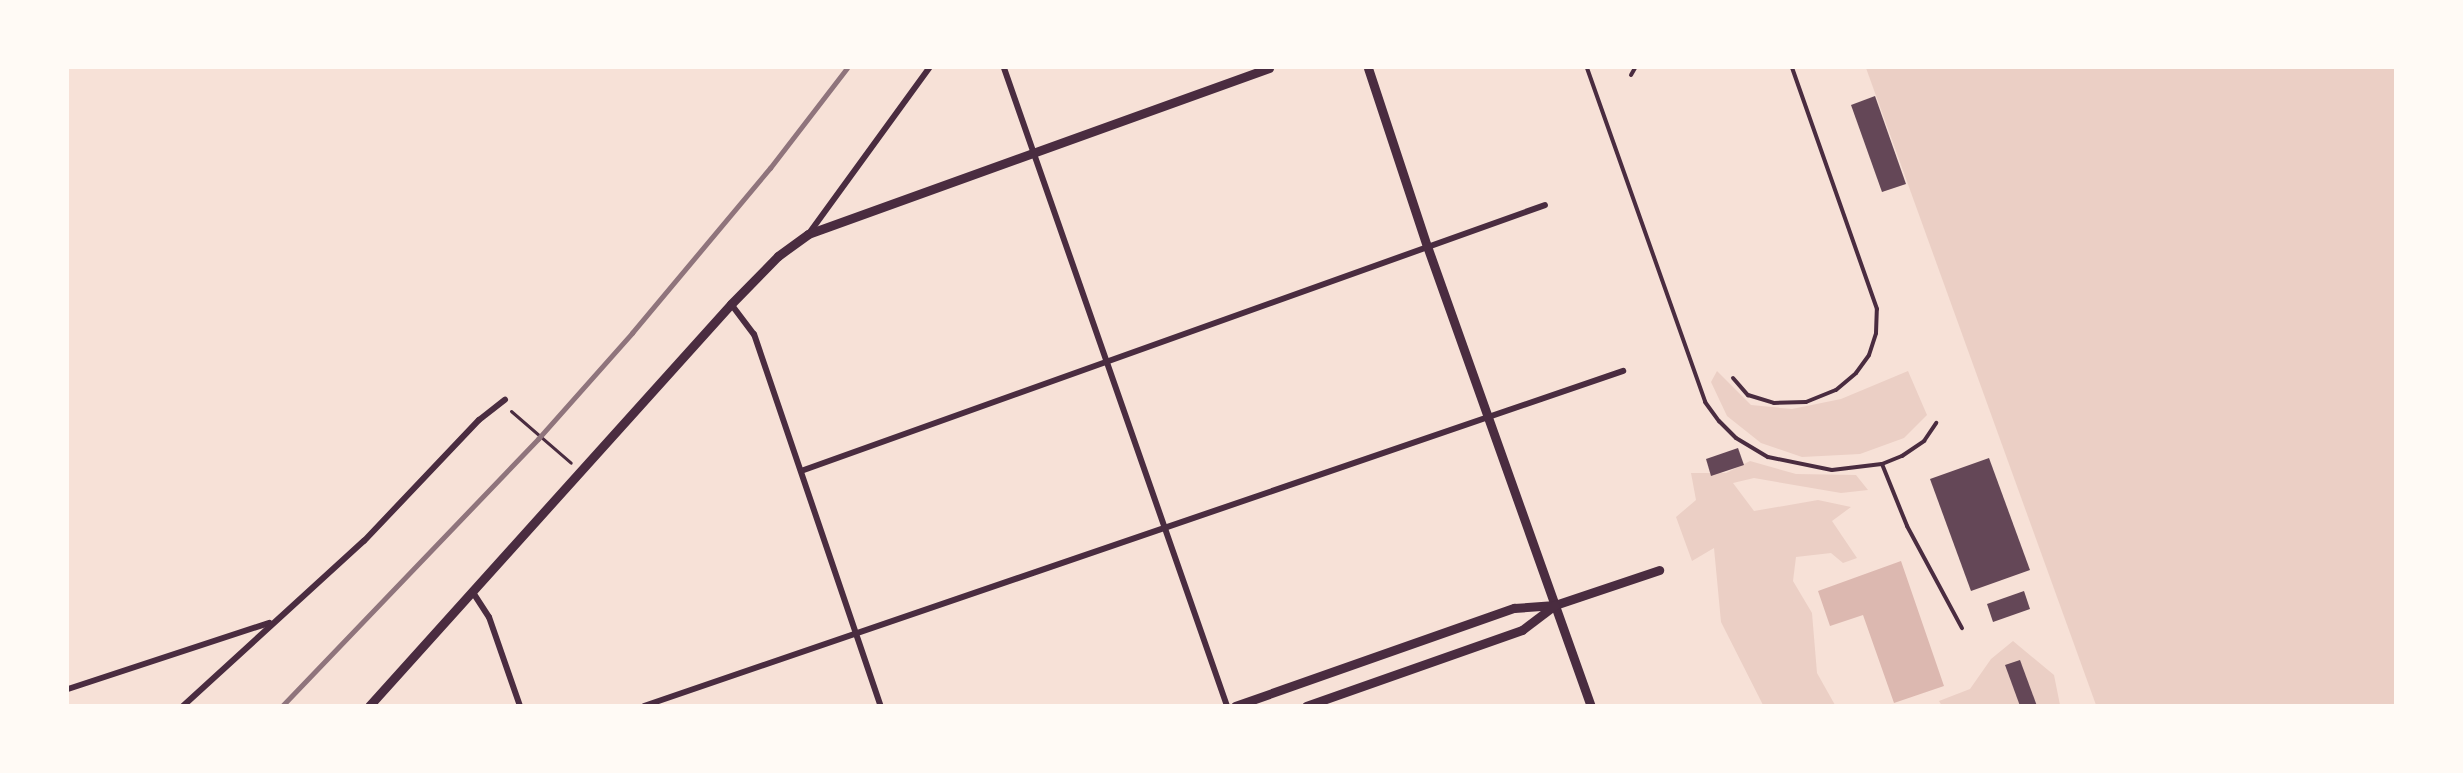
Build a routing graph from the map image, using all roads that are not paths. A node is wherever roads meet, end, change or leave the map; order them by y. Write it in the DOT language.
graph roads {
  1 [pos="929,68"];
  2 [pos="1004,68"];
  3 [pos="1269,68"];
  4 [pos="1368,68"];
  5 [pos="1587,68"];
  6 [pos="1635,68"];
  7 [pos="1792,68"];
  8 [pos="1631,75"];
  9 [pos="1033,152"];
  10 [pos="1545,205"];
  11 [pos="808,234"];
  12 [pos="1427,246"];
  13 [pos="731,304"];
  14 [pos="1106,361"];
  15 [pos="1623,371"];
  16 [pos="1733,378"];
  17 [pos="505,400"];
  18 [pos="1488,417"];
  19 [pos="1936,423"];
  20 [pos="1882,464"];
  21 [pos="801,471"];
  22 [pos="1165,528"];
  23 [pos="1659,570"];
  24 [pos="472,591"];
  25 [pos="1555,605"];
  26 [pos="272,622"];
  27 [pos="1962,628"];
  28 [pos="856,633"];
  29 [pos="68,689"];
  30 [pos="183,705"];
  31 [pos="369,705"];
  32 [pos="520,705"];
  33 [pos="644,705"];
  34 [pos="881,705"];
  35 [pos="1227,705"];
  36 [pos="1235,705"];
  37 [pos="1306,705"];
  38 [pos="1591,705"];
  1 -- 11 [label="street"];
  2 -- 9 [label="street"];
  3 -- 9 [label="street"];
  4 -- 12 [label="street"];
  5 -- 20 [label="lane"];
  6 -- 8 [label="lane"];
  7 -- 16 [label="lane"];
  9 -- 11 [label="street"];
  9 -- 14 [label="street"];
  10 -- 12 [label="street"];
  11 -- 13 [label="street"];
  12 -- 14 [label="street"];
  12 -- 18 [label="street"];
  13 -- 21 [label="street"];
  13 -- 24 [label="street"];
  14 -- 21 [label="street"];
  14 -- 22 [label="street"];
  15 -- 18 [label="street"];
  17 -- 26 [label="street"];
  18 -- 22 [label="street"];
  18 -- 25 [label="street"];
  19 -- 20 [label="lane"];
  20 -- 27 [label="lane"];
  21 -- 28 [label="street"];
  22 -- 28 [label="street"];
  22 -- 35 [label="street"];
  23 -- 25 [label="street"];
  24 -- 31 [label="street"];
  24 -- 32 [label="street"];
  25 -- 36 [label="street"];
  25 -- 37 [label="street"];
  25 -- 38 [label="street"];
  26 -- 29 [label="street"];
  26 -- 30 [label="street"];
  28 -- 33 [label="street"];
  28 -- 34 [label="street"];
}
